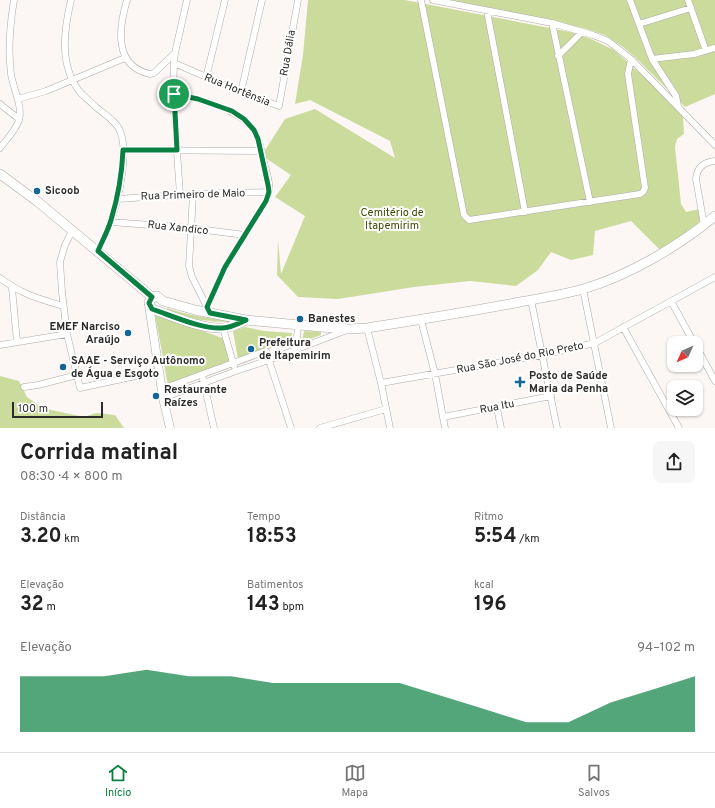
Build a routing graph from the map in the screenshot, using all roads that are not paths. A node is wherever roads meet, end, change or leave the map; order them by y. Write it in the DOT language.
graph roads {
  1 [pos="14,0"];
  2 [pos="71,0"];
  3 [pos="127,0"];
  4 [pos="187,0"];
  5 [pos="225,0"];
  6 [pos="256,0"];
  7 [pos="298,0"];
  8 [pos="421,0"];
  9 [pos="433,0"];
  10 [pos="630,0"];
  11 [pos="688,0"];
  12 [pos="262,3"];
  13 [pos="691,8"];
  14 [pos="487,11"];
  15 [pos="552,23"];
  16 [pos="639,24"];
  17 [pos="582,32"];
  18 [pos="715,48"];
  19 [pos="706,51"];
  20 [pos="174,53"];
  21 [pos="558,56"];
  22 [pos="125,58"];
  23 [pos="631,59"];
  24 [pos="652,59"];
  25 [pos="174,63"];
  26 [pos="206,78"];
  27 [pos="73,81"];
  28 [pos="241,92"];
  29 [pos="174,94"];
  30 [pos="18,99"];
  31 [pos="0,104"];
  32 [pos="279,106"];
  33 [pos="678,106"];
  34 [pos="19,119"];
  35 [pos="715,145"];
  36 [pos="0,148"];
  37 [pos="123,150"];
  38 [pos="177,150"];
  39 [pos="261,151"];
  40 [pos="715,161"];
  41 [pos="0,174"];
  42 [pos="269,192"];
  43 [pos="192,194"];
  44 [pos="180,195"];
  45 [pos="117,199"];
  46 [pos="590,202"];
  47 [pos="525,212"];
  48 [pos="715,216"];
  49 [pos="111,222"];
  50 [pos="704,225"];
  51 [pos="190,228"];
  52 [pos="72,231"];
  53 [pos="245,235"];
  54 [pos="98,251"];
  55 [pos="715,277"];
  56 [pos="0,278"];
  57 [pos="12,288"];
  58 [pos="583,289"];
  59 [pos="531,300"];
  60 [pos="671,301"];
  61 [pos="152,304"];
  62 [pos="63,306"];
  63 [pos="208,310"];
  64 [pos="246,320"];
  65 [pos="421,320"];
  66 [pos="298,325"];
  67 [pos="623,327"];
  68 [pos="223,328"];
  69 [pos="367,328"];
  70 [pos="349,329"];
  71 [pos="68,334"];
  72 [pos="690,336"];
  73 [pos="17,342"];
  74 [pos="595,343"];
  75 [pos="0,345"];
  76 [pos="296,350"];
  77 [pos="542,355"];
  78 [pos="703,359"];
  79 [pos="269,360"];
  80 [pos="233,362"];
  81 [pos="159,371"];
  82 [pos="236,371"];
  83 [pos="202,374"];
  84 [pos="435,374"];
  85 [pos="77,376"];
  86 [pos="715,381"];
  87 [pos="203,383"];
  88 [pos="381,383"];
  89 [pos="24,387"];
  90 [pos="162,389"];
  91 [pos="551,396"];
  92 [pos="164,398"];
  93 [pos="497,408"];
  94 [pos="386,409"];
  95 [pos="443,417"];
  96 [pos="170,428"];
  97 [pos="214,428"];
  98 [pos="291,428"];
  99 [pos="320,428"];
  100 [pos="390,428"];
  101 [pos="445,428"];
  102 [pos="501,428"];
  103 [pos="557,428"];
  104 [pos="611,428"];
  105 [pos="679,428"];
  1 -- 30 [label="street"];
  2 -- 27 [label="street"];
  3 -- 22 [label="street"];
  4 -- 20 [label="street"];
  5 -- 26 [label="street"];
  6 -- 12 [label="street"];
  7 -- 32 [label="street, Rua Dália"];
  8 -- 47 [label="street"];
  9 -- 14 [label="street"];
  10 -- 16 [label="street"];
  11 -- 13 [label="street"];
  12 -- 28 [label="street"];
  13 -- 16 [label="street"];
  13 -- 19 [label="street"];
  14 -- 15 [label="street"];
  14 -- 47 [label="street"];
  15 -- 17 [label="street"];
  15 -- 21 [label="street"];
  16 -- 24 [label="street"];
  17 -- 21 [label="street"];
  17 -- 23 [label="street"];
  18 -- 19 [label="street"];
  19 -- 24 [label="street"];
  20 -- 22 [label="street"];
  20 -- 25 [label="street"];
  21 -- 46 [label="street"];
  22 -- 27 [label="street"];
  23 -- 33 [label="street"];
  23 -- 46 [label="street"];
  24 -- 33 [label="street"];
  25 -- 26 [label="street, Rua Hortênsia"];
  25 -- 29 [label="street"];
  26 -- 28 [label="street, Rua Hortênsia"];
  27 -- 30 [label="street"];
  27 -- 37 [label="street"];
  28 -- 32 [label="street, Rua Hortênsia"];
  29 -- 38 [label="street"];
  29 -- 39 [label="street"];
  30 -- 34 [label="street"];
  31 -- 34 [label="street"];
  33 -- 35 [label="street"];
  34 -- 36 [label="street"];
  37 -- 38 [label="street"];
  37 -- 45 [label="street"];
  38 -- 39 [label="street"];
  38 -- 44 [label="street"];
  39 -- 42 [label="street"];
  40 -- 50 [label="street"];
  41 -- 52 [label="main road"];
  42 -- 43 [label="street, Rua Primeiro de Maio"];
  42 -- 53 [label="street"];
  43 -- 44 [label="street, Rua Primeiro de Maio"];
  43 -- 51 [label="street"];
  44 -- 45 [label="street, Rua Primeiro de Maio"];
  45 -- 49 [label="street"];
  46 -- 47 [label="street"];
  48 -- 50 [label="main road"];
  49 -- 51 [label="street, Rua Xandico"];
  49 -- 54 [label="street"];
  50 -- 58 [label="main road"];
  51 -- 53 [label="street, Rua Xandico"];
  51 -- 63 [label="street"];
  52 -- 54 [label="main road"];
  52 -- 62 [label="street"];
  53 -- 63 [label="street"];
  54 -- 61 [label="main road"];
  55 -- 60 [label="street, Rua São José do Rio Preto"];
  56 -- 57 [label="street"];
  57 -- 62 [label="street"];
  57 -- 73 [label="street"];
  58 -- 59 [label="main road"];
  58 -- 74 [label="street"];
  59 -- 65 [label="main road"];
  59 -- 77 [label="street"];
  60 -- 67 [label="street, Rua São José do Rio Preto"];
  60 -- 72 [label="street"];
  61 -- 63 [label="main road"];
  61 -- 68 [label="main road"];
  61 -- 81 [label="main road"];
  62 -- 71 [label="street"];
  63 -- 64 [label="main road"];
  64 -- 66 [label="main road"];
  64 -- 68 [label="main road"];
  65 -- 69 [label="main road"];
  65 -- 84 [label="street"];
  66 -- 70 [label="main road"];
  66 -- 76 [label="street"];
  67 -- 74 [label="street, Rua São José do Rio Preto"];
  67 -- 105 [label="street"];
  68 -- 80 [label="street"];
  69 -- 70 [label="main road"];
  69 -- 88 [label="street"];
  70 -- 76 [label="street"];
  71 -- 73 [label="street"];
  71 -- 85 [label="street"];
  73 -- 75 [label="street"];
  74 -- 77 [label="street, Rua São José do Rio Preto"];
  74 -- 104 [label="street"];
  76 -- 79 [label="street"];
  77 -- 84 [label="street, Rua São José do Rio Preto"];
  77 -- 91 [label="street"];
  78 -- 86 [label="street"];
  79 -- 80 [label="street"];
  79 -- 82 [label="street"];
  79 -- 98 [label="street"];
  80 -- 82 [label="street"];
  80 -- 83 [label="street"];
  81 -- 85 [label="street"];
  81 -- 90 [label="main road"];
  82 -- 87 [label="street"];
  83 -- 87 [label="street"];
  83 -- 90 [label="street"];
  84 -- 88 [label="street, Rua São José do Rio Preto"];
  84 -- 95 [label="street"];
  85 -- 89 [label="street"];
  87 -- 92 [label="street"];
  87 -- 97 [label="street"];
  88 -- 94 [label="street"];
  90 -- 92 [label="main road"];
  91 -- 93 [label="street, Rua Itu"];
  91 -- 103 [label="street"];
  92 -- 96 [label="main road"];
  93 -- 95 [label="street, Rua Itu"];
  93 -- 102 [label="street"];
  94 -- 99 [label="street"];
  94 -- 100 [label="street"];
  95 -- 101 [label="street"];
}
